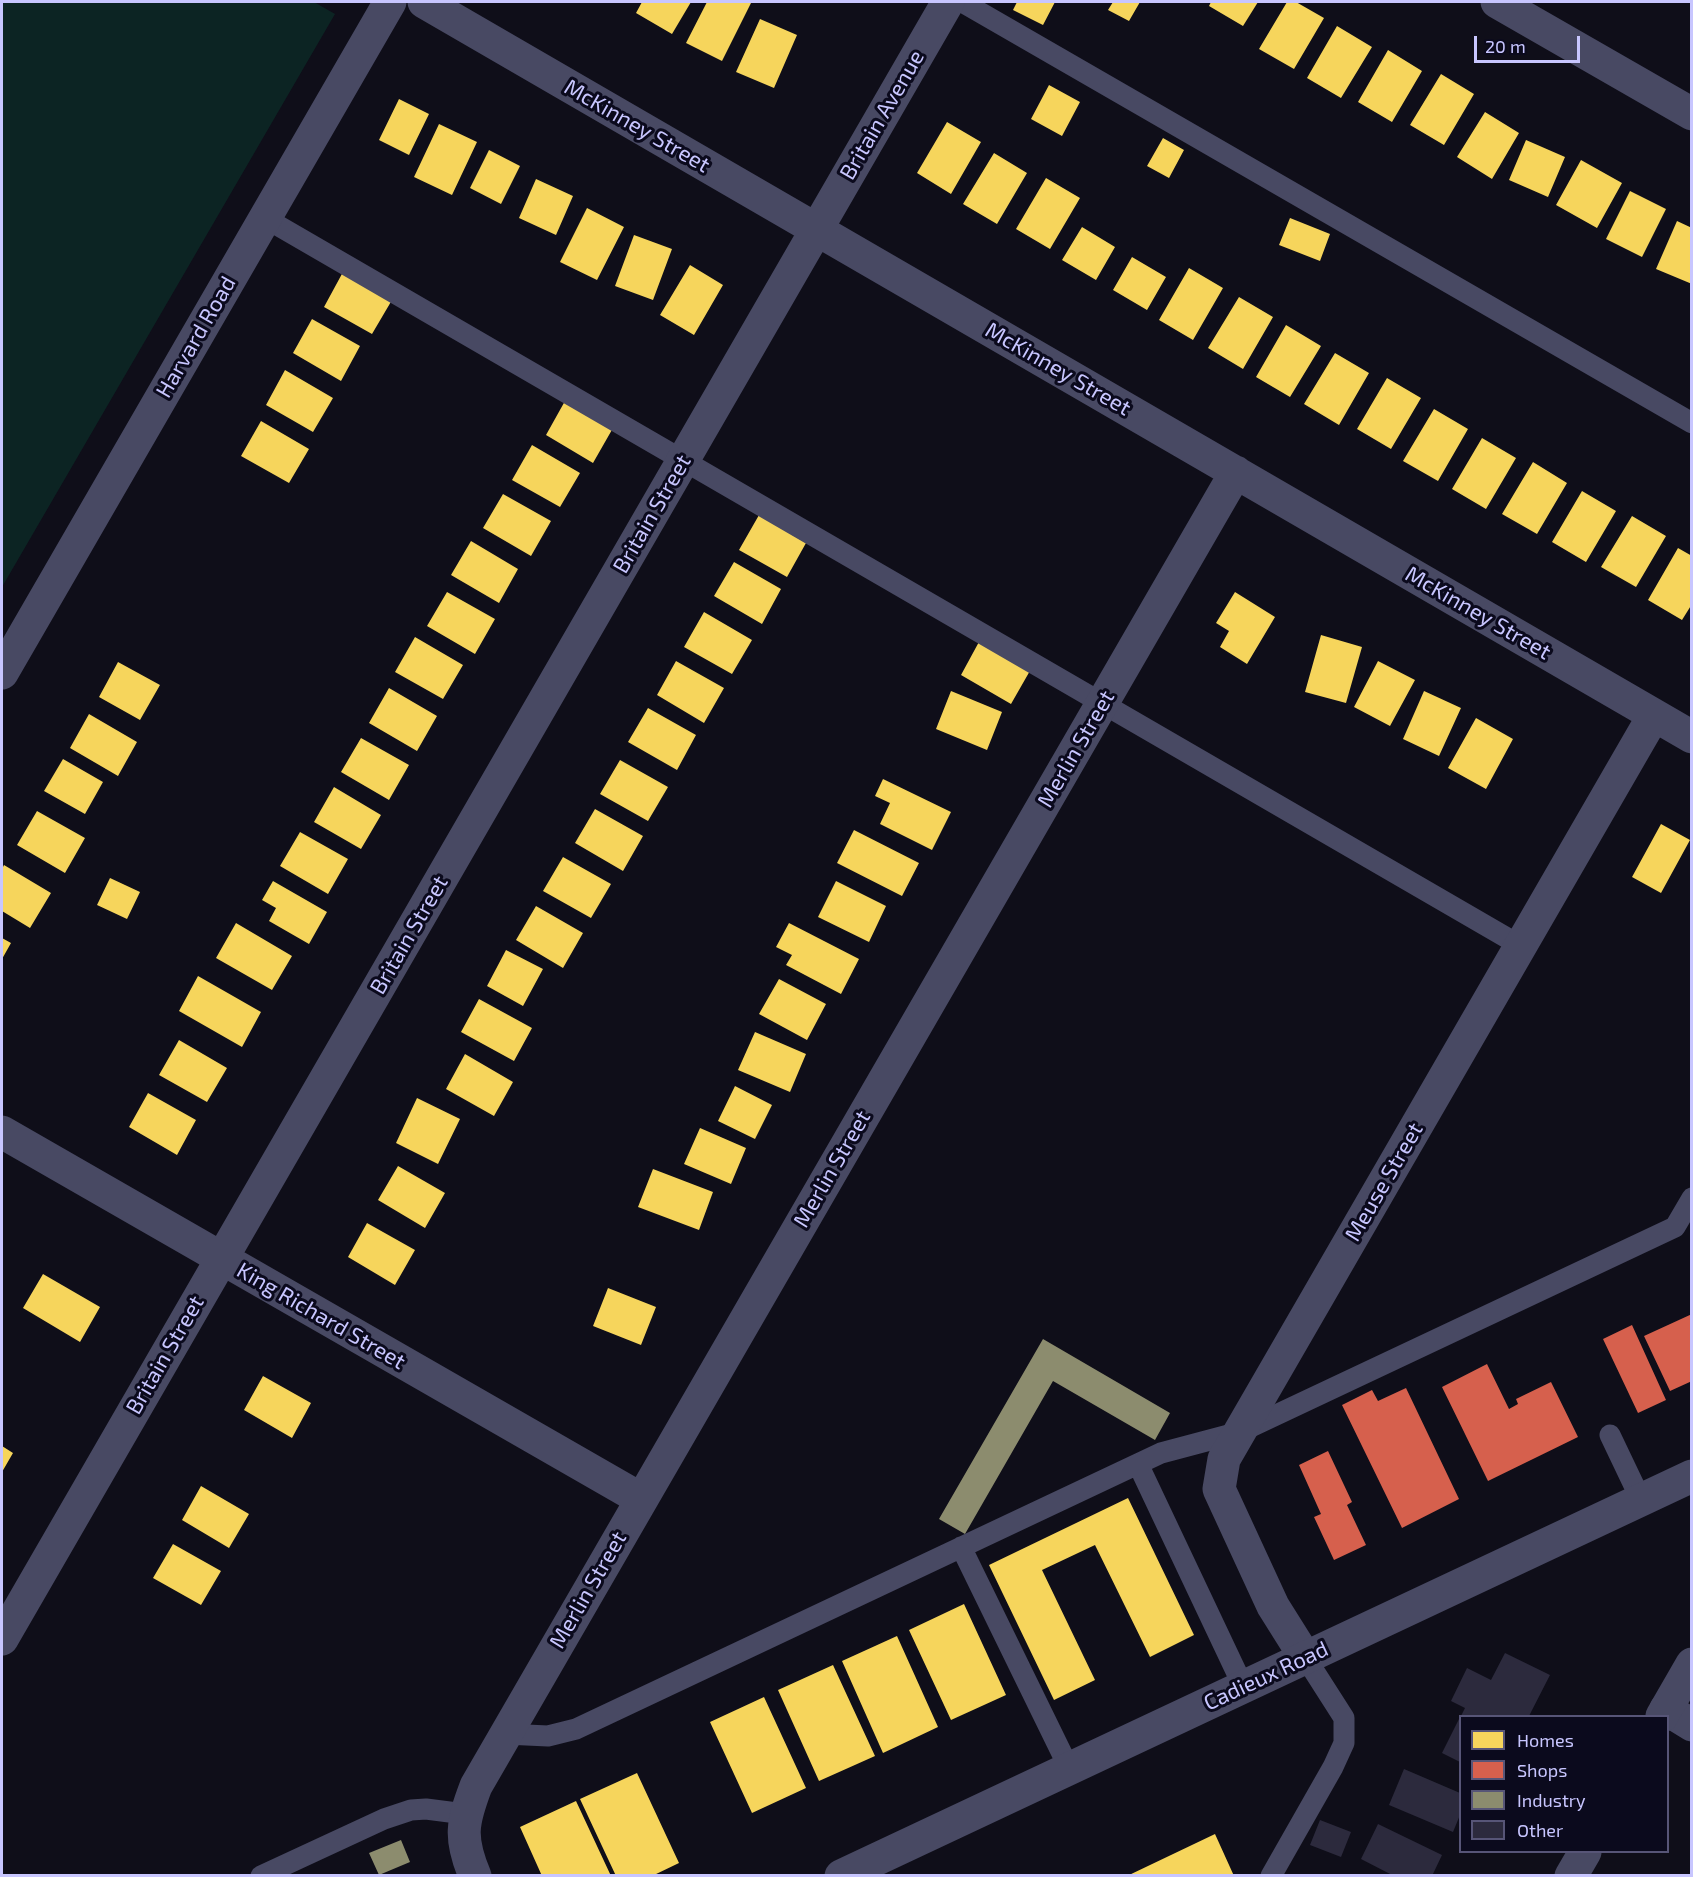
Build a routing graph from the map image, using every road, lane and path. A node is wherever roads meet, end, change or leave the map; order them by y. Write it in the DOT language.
graph roads {
  1 [pos="390,2"];
  2 [pos="424,2"];
  3 [pos="948,2"];
  4 [pos="962,2"];
  5 [pos="1497,2"];
  6 [pos="1692,114"];
  7 [pos="265,218"];
  8 [pos="816,230"];
  9 [pos="1692,423"];
  10 [pos="683,460"];
  11 [pos="1236,472"];
  12 [pos="2,673"];
  13 [pos="1102,703"];
  14 [pos="1654,715"];
  15 [pos="1692,737"];
  16 [pos="1521,946"];
  17 [pos="2,1132"];
  18 [pos="1692,1197"];
  19 [pos="221,1258"];
  20 [pos="1240,1432"];
  21 [pos="1610,1435"];
  22 [pos="1138,1464"];
  23 [pos="1692,1476"];
  24 [pos="641,1499"];
  25 [pos="1641,1500"];
  26 [pos="961,1547"];
  27 [pos="2,1640"];
  28 [pos="1305,1657"];
  29 [pos="1692,1664"];
  30 [pos="1243,1686"];
  31 [pos="1673,1717"];
  32 [pos="505,1734"];
  33 [pos="1069,1768"];
  34 [pos="465,1814"];
  35 [pos="1583,1853"];
  36 [pos="261,1875"];
  37 [pos="475,1875"];
  38 [pos="841,1875"];
  39 [pos="1270,1875"];
  40 [pos="1571,1875"];
  1 -- 7 [label="street, Harvard Road"];
  2 -- 8 [label="street, McKinney Street"];
  3 -- 8 [label="street, Britain Avenue"];
  4 -- 9 [label="lane"];
  5 -- 6 [label="street"];
  7 -- 10 [label="lane"];
  7 -- 12 [label="street, Harvard Road"];
  8 -- 10 [label="street, Britain Street"];
  8 -- 11 [label="street, McKinney Street"];
  10 -- 13 [label="lane"];
  10 -- 19 [label="street, Britain Street"];
  11 -- 13 [label="street, Merlin Street"];
  11 -- 14 [label="street, McKinney Street"];
  13 -- 16 [label="lane"];
  13 -- 24 [label="street, Merlin Street"];
  14 -- 15 [label="street, McKinney Street"];
  14 -- 16 [label="street, Meuse Street"];
  16 -- 20 [label="street, Meuse Street"];
  17 -- 19 [label="street, King Richard Street"];
  18 -- 20 [label="lane"];
  19 -- 24 [label="street, King Richard Street"];
  19 -- 27 [label="street, Britain Street"];
  20 -- 22 [label="lane"];
  20 -- 28 [label="street, Meuse Street"];
  21 -- 25 [label="lane"];
  22 -- 26 [label="lane"];
  22 -- 30 [label="lane"];
  23 -- 25 [label="street, Cadieux Road"];
  24 -- 32 [label="street, Merlin Street"];
  25 -- 28 [label="street, Cadieux Road"];
  26 -- 32 [label="lane"];
  26 -- 33 [label="lane"];
  28 -- 30 [label="street, Cadieux Road"];
  28 -- 39 [label="lane"];
  29 -- 31 [label="street"];
  30 -- 33 [label="street, Cadieux Road"];
  32 -- 34 [label="street, Merlin Street"];
  33 -- 38 [label="street, Cadieux Road"];
  34 -- 36 [label="lane"];
  34 -- 37 [label="street, Merlin Street"];
  35 -- 40 [label="street"];
}
